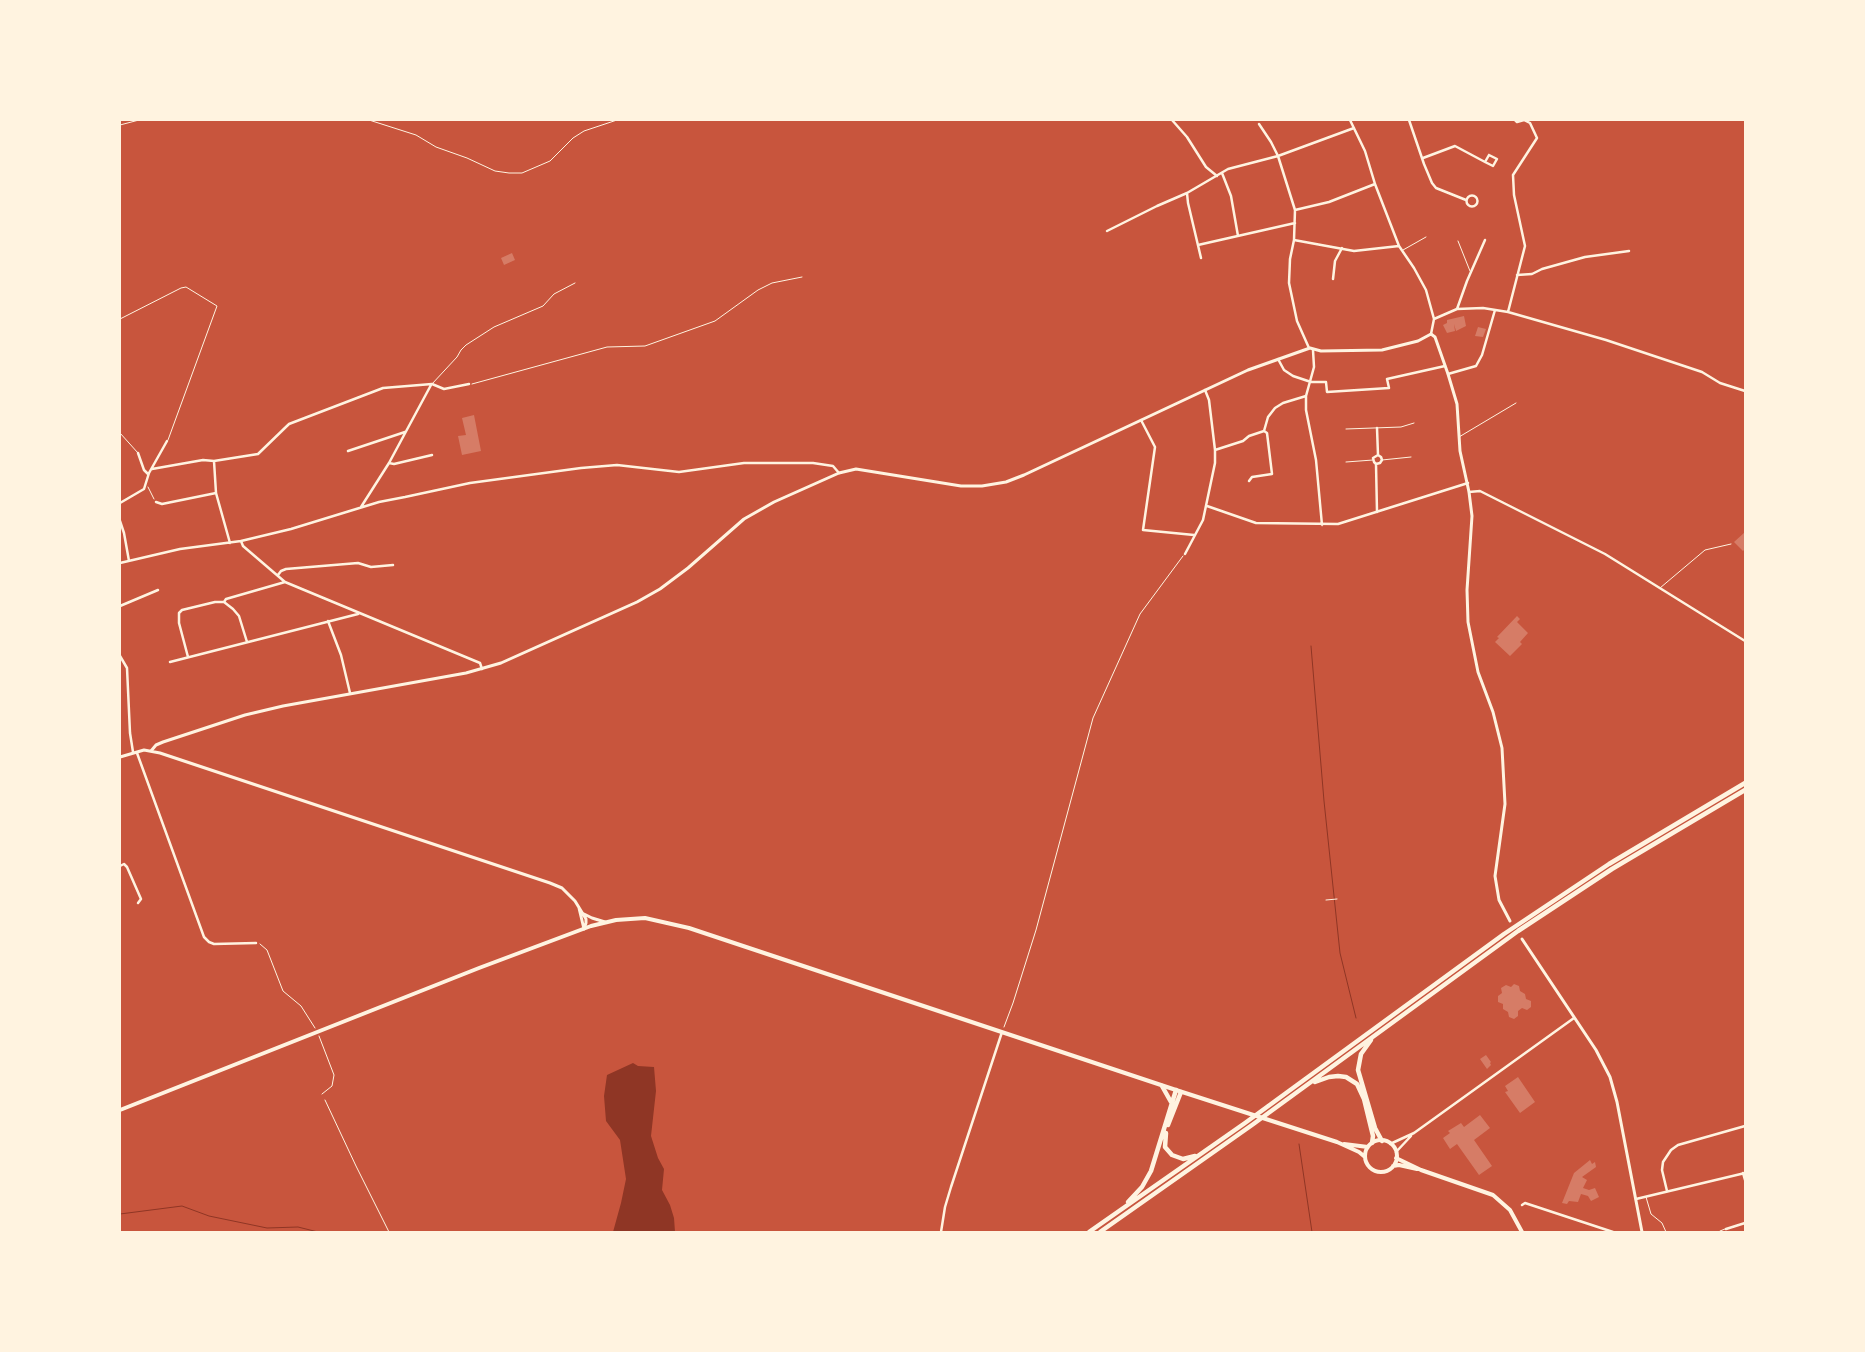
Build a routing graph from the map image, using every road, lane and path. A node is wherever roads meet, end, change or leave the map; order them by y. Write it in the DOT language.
graph roads {
  1 [pos="139,120"];
  2 [pos="369,120"];
  3 [pos="617,120"];
  4 [pos="1172,120"];
  5 [pos="1350,120"];
  6 [pos="1409,120"];
  7 [pos="1515,120"];
  8 [pos="1524,120"];
  9 [pos="1259,124"];
  10 [pos="120,125"];
  11 [pos="1354,128"];
  12 [pos="1278,156"];
  13 [pos="1423,158"];
  14 [pos="1485,162"];
  15 [pos="1222,172"];
  16 [pos="1217,176"];
  17 [pos="1375,184"];
  18 [pos="1188,194"];
  19 [pos="1466,200"];
  20 [pos="1295,210"];
  21 [pos="1295,223"];
  22 [pos="1107,231"];
  23 [pos="1238,236"];
  24 [pos="1426,237"];
  25 [pos="1294,240"];
  26 [pos="1486,240"];
  27 [pos="1458,241"];
  28 [pos="1198,245"];
  29 [pos="1398,246"];
  30 [pos="1342,248"];
  31 [pos="1402,251"];
  32 [pos="1629,251"];
  33 [pos="1201,258"];
  34 [pos="1471,272"];
  35 [pos="1517,275"];
  36 [pos="802,277"];
  37 [pos="1333,279"];
  38 [pos="575,282"];
  39 [pos="1457,309"];
  40 [pos="1494,310"];
  41 [pos="1508,312"];
  42 [pos="120,318"];
  43 [pos="1434,319"];
  44 [pos="1431,334"];
  45 [pos="1311,349"];
  46 [pos="1278,359"];
  47 [pos="1445,366"];
  48 [pos="1448,374"];
  49 [pos="1311,382"];
  50 [pos="432,384"];
  51 [pos="469,384"];
  52 [pos="1205,390"];
  53 [pos="1745,391"];
  54 [pos="1306,396"];
  55 [pos="1516,403"];
  56 [pos="1142,420"];
  57 [pos="1414,423"];
  58 [pos="1377,428"];
  59 [pos="1346,429"];
  60 [pos="1264,431"];
  61 [pos="406,432"];
  62 [pos="120,433"];
  63 [pos="1459,437"];
  64 [pos="167,441"];
  65 [pos="1215,450"];
  66 [pos="348,451"];
  67 [pos="138,453"];
  68 [pos="432,455"];
  69 [pos="1378,455"];
  70 [pos="1410,457"];
  71 [pos="1373,460"];
  72 [pos="1382,460"];
  73 [pos="214,461"];
  74 [pos="1346,462"];
  75 [pos="389,463"];
  76 [pos="1376,464"];
  77 [pos="152,469"];
  78 [pos="839,473"];
  79 [pos="148,474"];
  80 [pos="1249,481"];
  81 [pos="1468,483"];
  82 [pos="146,485"];
  83 [pos="1469,492"];
  84 [pos="216,493"];
  85 [pos="156,502"];
  86 [pos="120,503"];
  87 [pos="1207,506"];
  88 [pos="361,507"];
  89 [pos="1377,512"];
  90 [pos="120,521"];
  91 [pos="1322,525"];
  92 [pos="1195,535"];
  93 [pos="241,541"];
  94 [pos="230,542"];
  95 [pos="1731,544"];
  96 [pos="1185,554"];
  97 [pos="129,561"];
  98 [pos="120,563"];
  99 [pos="393,565"];
  100 [pos="278,575"];
  101 [pos="285,582"];
  102 [pos="1660,589"];
  103 [pos="158,590"];
  104 [pos="224,602"];
  105 [pos="120,606"];
  106 [pos="360,613"];
  107 [pos="328,621"];
  108 [pos="1745,641"];
  109 [pos="247,642"];
  110 [pos="120,656"];
  111 [pos="188,657"];
  112 [pos="170,662"];
  113 [pos="482,669"];
  114 [pos="350,693"];
  115 [pos="151,751"];
  116 [pos="134,752"];
  117 [pos="120,757"];
  118 [pos="1745,783"];
  119 [pos="1745,790"];
  120 [pos="120,866"];
  121 [pos="1610,867"];
  122 [pos="1337,899"];
  123 [pos="1326,900"];
  124 [pos="138,903"];
  125 [pos="578,905"];
  126 [pos="584,913"];
  127 [pos="1510,921"];
  128 [pos="605,922"];
  129 [pos="584,929"];
  130 [pos="1522,938"];
  131 [pos="256,944"];
  132 [pos="1576,1017"];
  133 [pos="1002,1032"];
  134 [pos="1377,1033"];
  135 [pos="1309,1084"];
  136 [pos="1162,1086"];
  137 [pos="1176,1090"];
  138 [pos="1181,1092"];
  139 [pos="322,1094"];
  140 [pos="325,1100"];
  141 [pos="1172,1103"];
  142 [pos="120,1110"];
  143 [pos="1745,1126"];
  144 [pos="1414,1133"];
  145 [pos="1382,1141"];
  146 [pos="1337,1142"];
  147 [pos="1372,1143"];
  148 [pos="1390,1144"];
  149 [pos="1368,1148"];
  150 [pos="1205,1151"];
  151 [pos="1396,1152"];
  152 [pos="1365,1157"];
  153 [pos="1396,1158"];
  154 [pos="1393,1166"];
  155 [pos="1421,1170"];
  156 [pos="1744,1173"];
  157 [pos="1745,1180"];
  158 [pos="1668,1191"];
  159 [pos="1646,1196"];
  160 [pos="1634,1199"];
  161 [pos="1522,1205"];
  162 [pos="1120,1210"];
  163 [pos="1745,1223"];
  164 [pos="1726,1229"];
  165 [pos="1720,1231"];
  166 [pos="390,1232"];
  167 [pos="941,1232"];
  168 [pos="1088,1232"];
  169 [pos="1100,1232"];
  170 [pos="1522,1232"];
  171 [pos="1613,1232"];
  172 [pos="1642,1232"];
  173 [pos="1666,1232"];
  1 -- 10 [label="path"];
  2 -- 3 [label="path"];
  4 -- 16 [label="street"];
  5 -- 11 [label="street"];
  6 -- 13 [label="street"];
  7 -- 8 [label="street"];
  8 -- 35 [label="street"];
  9 -- 12 [label="street"];
  11 -- 12 [label="street"];
  11 -- 17 [label="street"];
  12 -- 15 [label="street"];
  12 -- 20 [label="street"];
  13 -- 14 [label="street"];
  13 -- 19 [label="street"];
  14 -- 14 [label="street"];
  15 -- 16 [label="street"];
  15 -- 23 [label="street"];
  16 -- 18 [label="street"];
  17 -- 20 [label="street"];
  17 -- 29 [label="street"];
  18 -- 22 [label="street"];
  18 -- 28 [label="street"];
  19 -- 19 [label="street"];
  20 -- 21 [label="street"];
  21 -- 23 [label="street"];
  21 -- 25 [label="street"];
  23 -- 28 [label="street"];
  24 -- 31 [label="lane"];
  25 -- 30 [label="street"];
  25 -- 45 [label="street"];
  26 -- 34 [label="street"];
  27 -- 34 [label="lane"];
  28 -- 33 [label="street"];
  29 -- 30 [label="street"];
  29 -- 31 [label="street"];
  30 -- 37 [label="street"];
  31 -- 43 [label="street"];
  32 -- 35 [label="street"];
  34 -- 39 [label="street"];
  35 -- 41 [label="street"];
  36 -- 51 [label="path"];
  38 -- 50 [label="lane"];
  39 -- 40 [label="street"];
  39 -- 43 [label="street"];
  40 -- 41 [label="street"];
  40 -- 48 [label="street"];
  41 -- 53 [label="street"];
  42 -- 64 [label="lane"];
  43 -- 44 [label="street"];
  44 -- 45 [label="street"];
  44 -- 47 [label="street"];
  45 -- 46 [label="street"];
  45 -- 49 [label="street"];
  46 -- 49 [label="street"];
  46 -- 52 [label="street"];
  47 -- 48 [label="street"];
  47 -- 49 [label="street"];
  48 -- 63 [label="street"];
  49 -- 54 [label="street"];
  50 -- 51 [label="street"];
  50 -- 61 [label="street"];
  50 -- 73 [label="street"];
  52 -- 56 [label="street"];
  52 -- 65 [label="street"];
  54 -- 60 [label="street"];
  54 -- 91 [label="street"];
  55 -- 63 [label="lane"];
  56 -- 78 [label="street"];
  56 -- 92 [label="street"];
  57 -- 58 [label="lane"];
  58 -- 59 [label="lane"];
  58 -- 69 [label="street"];
  60 -- 65 [label="street"];
  60 -- 80 [label="street"];
  61 -- 66 [label="street"];
  61 -- 75 [label="street"];
  62 -- 67 [label="lane"];
  63 -- 81 [label="street"];
  64 -- 77 [label="street"];
  65 -- 87 [label="street"];
  67 -- 79 [label="street"];
  68 -- 75 [label="street"];
  69 -- 71 [label="street"];
  69 -- 72 [label="street"];
  70 -- 72 [label="lane"];
  71 -- 74 [label="lane"];
  71 -- 76 [label="street"];
  72 -- 76 [label="street"];
  73 -- 77 [label="street"];
  73 -- 84 [label="street"];
  75 -- 88 [label="street"];
  76 -- 89 [label="street"];
  77 -- 79 [label="street"];
  78 -- 88 [label="street"];
  78 -- 113 [label="street"];
  79 -- 82 [label="street"];
  81 -- 83 [label="street"];
  81 -- 89 [label="street"];
  82 -- 85 [label="path"];
  82 -- 86 [label="street"];
  83 -- 102 [label="street"];
  83 -- 127 [label="street"];
  84 -- 85 [label="street"];
  84 -- 94 [label="street"];
  87 -- 91 [label="street"];
  87 -- 92 [label="street"];
  88 -- 93 [label="street"];
  89 -- 91 [label="street"];
  90 -- 97 [label="street"];
  92 -- 96 [label="street"];
  93 -- 94 [label="street"];
  93 -- 100 [label="street"];
  94 -- 97 [label="street"];
  95 -- 102 [label="lane"];
  96 -- 133 [label="path"];
  97 -- 98 [label="street"];
  99 -- 100 [label="street"];
  100 -- 101 [label="street"];
  101 -- 104 [label="street"];
  101 -- 106 [label="street"];
  102 -- 108 [label="street"];
  103 -- 105 [label="street"];
  104 -- 109 [label="street"];
  104 -- 111 [label="street"];
  106 -- 107 [label="street"];
  106 -- 113 [label="street"];
  107 -- 109 [label="street"];
  107 -- 114 [label="street"];
  109 -- 111 [label="street"];
  110 -- 116 [label="street"];
  111 -- 112 [label="street"];
  113 -- 114 [label="street"];
  114 -- 115 [label="street"];
  115 -- 116 [label="street"];
  115 -- 125 [label="street"];
  116 -- 117 [label="street"];
  116 -- 131 [label="street"];
  118 -- 121 [label="highway"];
  119 -- 121 [label="highway"];
  120 -- 124 [label="street"];
  121 -- 134 [label="highway"];
  121 -- 150 [label="highway"];
  122 -- 123 [label="path"];
  125 -- 126 [label="street"];
  125 -- 129 [label="street"];
  126 -- 128 [label="street"];
  126 -- 129 [label="street"];
  128 -- 129 [label="main road"];
  128 -- 133 [label="main road"];
  129 -- 142 [label="main road"];
  130 -- 132 [label="street"];
  131 -- 139 [label="path"];
  132 -- 144 [label="street"];
  132 -- 160 [label="street"];
  133 -- 136 [label="main road"];
  133 -- 167 [label="street"];
  134 -- 135 [label="highway"];
  134 -- 145 [label="highway"];
  135 -- 147 [label="highway"];
  135 -- 169 [label="highway"];
  136 -- 137 [label="main road"];
  136 -- 141 [label="highway"];
  137 -- 138 [label="main road"];
  137 -- 141 [label="highway"];
  138 -- 146 [label="main road"];
  138 -- 150 [label="highway"];
  140 -- 166 [label="path"];
  141 -- 162 [label="highway"];
  143 -- 158 [label="street"];
  144 -- 148 [label="street"];
  144 -- 151 [label="street"];
  145 -- 147 [label="main road"];
  145 -- 148 [label="main road"];
  146 -- 149 [label="main road"];
  146 -- 152 [label="main road"];
  147 -- 149 [label="main road"];
  148 -- 151 [label="main road"];
  149 -- 152 [label="main road"];
  150 -- 162 [label="highway"];
  151 -- 153 [label="main road"];
  152 -- 154 [label="main road"];
  153 -- 154 [label="main road"];
  153 -- 155 [label="main road"];
  154 -- 155 [label="main road"];
  155 -- 170 [label="main road"];
  156 -- 157 [label="street"];
  156 -- 158 [label="street"];
  158 -- 159 [label="street"];
  159 -- 160 [label="street"];
  159 -- 173 [label="lane"];
  160 -- 172 [label="street"];
  161 -- 171 [label="street"];
  162 -- 168 [label="highway"];
  163 -- 164 [label="street"];
  164 -- 165 [label="lane"];
}
